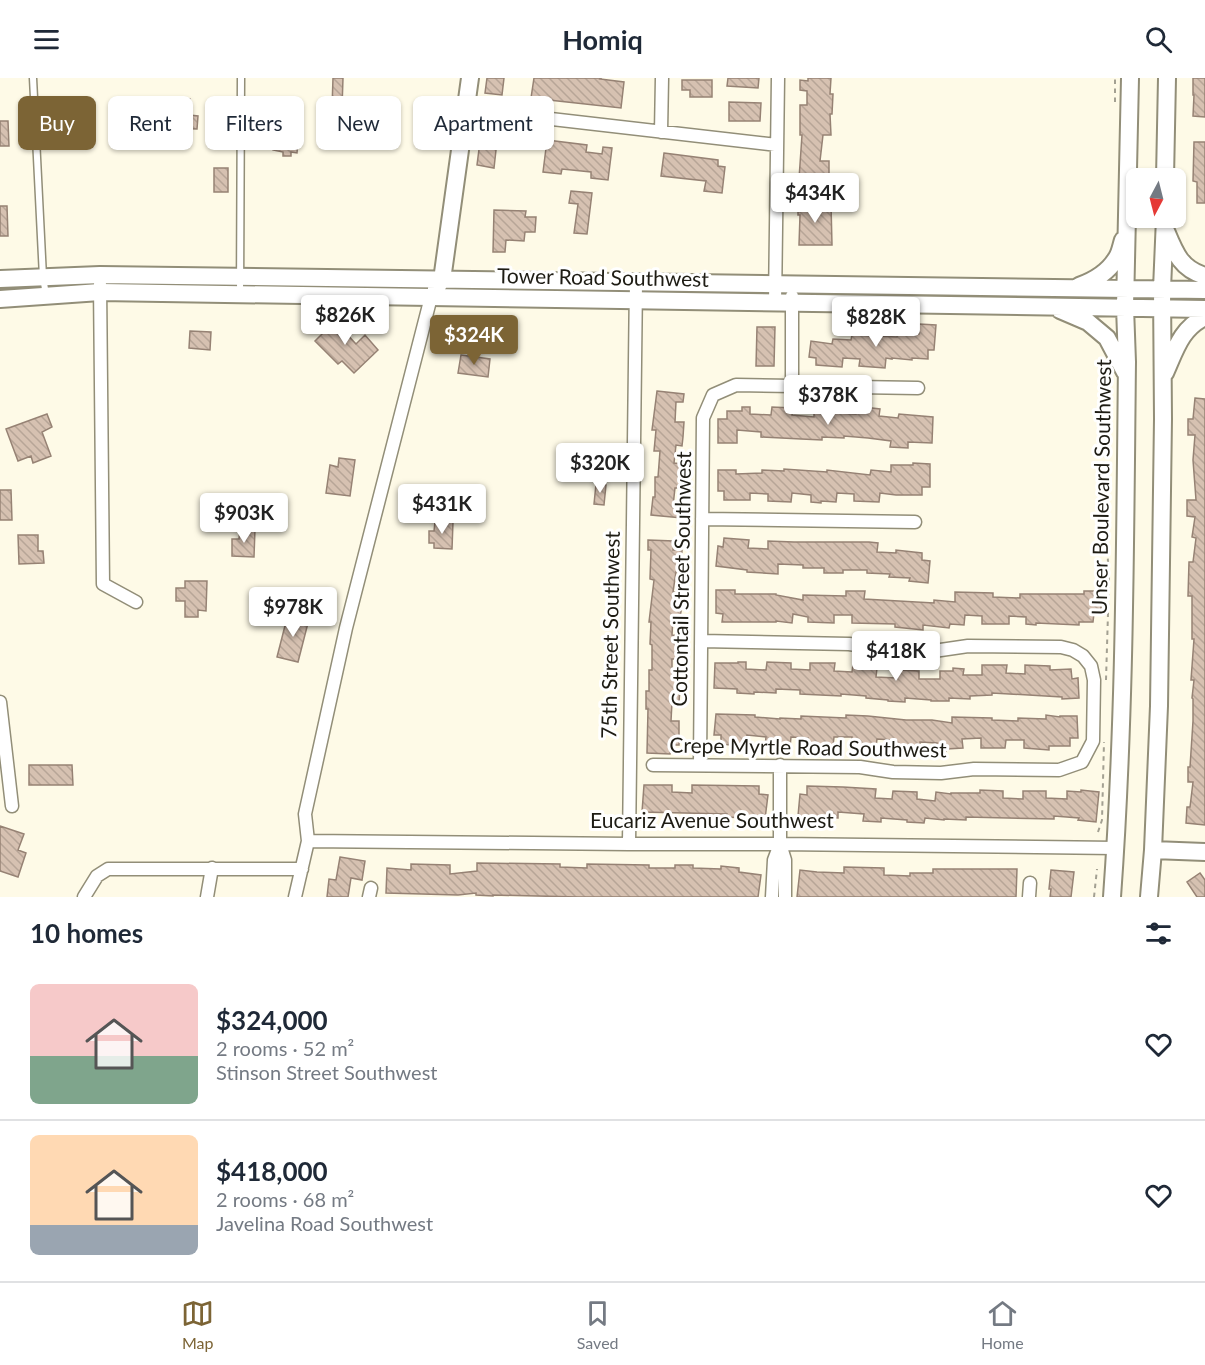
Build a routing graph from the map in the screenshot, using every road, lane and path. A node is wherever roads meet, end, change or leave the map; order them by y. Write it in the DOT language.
graph roads {
  1 [pos="33,78"];
  2 [pos="241,78"];
  3 [pos="470,78"];
  4 [pos="662,78"];
  5 [pos="778,78"];
  6 [pos="1130,78"];
  7 [pos="1167,78"];
  8 [pos="467,96"];
  9 [pos="554,119"];
  10 [pos="661,132"];
  11 [pos="777,145"];
  12 [pos="459,150"];
  13 [pos="1129,168"];
  14 [pos="1165,168"];
  15 [pos="1127,228"];
  16 [pos="1128,228"];
  17 [pos="1165,228"];
  18 [pos="1167,228"];
  19 [pos="100,275"];
  20 [pos="1205,276"];
  21 [pos="43,277"];
  22 [pos="240,277"];
  23 [pos="0,279"];
  24 [pos="442,280"];
  25 [pos="636,282"];
  26 [pos="775,284"];
  27 [pos="792,284"];
  28 [pos="1073,288"];
  29 [pos="1126,289"];
  30 [pos="1162,290"];
  31 [pos="1205,290"];
  32 [pos="100,292"];
  33 [pos="240,294"];
  34 [pos="46,296"];
  35 [pos="431,297"];
  36 [pos="0,299"];
  37 [pos="635,301"];
  38 [pos="783,303"];
  39 [pos="1053,307"];
  40 [pos="1125,308"];
  41 [pos="1162,309"];
  42 [pos="1205,309"];
  43 [pos="1205,317"];
  44 [pos="1119,371"];
  45 [pos="1163,376"];
  46 [pos="792,385"];
  47 [pos="918,388"];
  48 [pos="702,519"];
  49 [pos="915,522"];
  50 [pos="136,602"];
  51 [pos="702,641"];
  52 [pos="1106,683"];
  53 [pos="0,702"];
  54 [pos="1099,741"];
  55 [pos="653,765"];
  56 [pos="700,765"];
  57 [pos="780,765"];
  58 [pos="12,806"];
  59 [pos="1098,832"];
  60 [pos="308,841"];
  61 [pos="629,844"];
  62 [pos="780,844"];
  63 [pos="1116,848"];
  64 [pos="1153,850"];
  65 [pos="1205,852"];
  66 [pos="213,868"];
  67 [pos="302,869"];
  68 [pos="1097,869"];
  69 [pos="1030,883"];
  70 [pos="84,897"];
  71 [pos="207,897"];
  72 [pos="295,897"];
  73 [pos="772,897"];
  74 [pos="785,897"];
  75 [pos="1029,897"];
  76 [pos="1094,897"];
  77 [pos="1112,897"];
  78 [pos="1149,897"];
  1 -- 21 [label="lane"];
  2 -- 22 [label="lane"];
  3 -- 8 [label="street"];
  4 -- 10 [label="street"];
  5 -- 11 [label="street"];
  6 -- 13 [label="street, Unser Boulevard Southwest"];
  7 -- 14 [label="street"];
  9 -- 10 [label="street"];
  10 -- 11 [label="street"];
  11 -- 26 [label="street"];
  12 -- 24 [label="street"];
  15 -- 28 [label="street"];
  16 -- 29 [label="street, Unser Boulevard Southwest"];
  17 -- 30 [label="street"];
  18 -- 20 [label="street"];
  19 -- 21 [label="street, Tower Road Southwest"];
  19 -- 22 [label="street, Tower Road Southwest"];
  19 -- 32 [label="street"];
  21 -- 23 [label="street, Tower Road Southwest"];
  21 -- 34 [label="lane"];
  22 -- 24 [label="street, Tower Road Southwest"];
  22 -- 33 [label="lane"];
  24 -- 25 [label="street, Tower Road Southwest"];
  24 -- 35 [label="street"];
  25 -- 26 [label="street, Tower Road Southwest"];
  25 -- 37 [label="street, 75th Street Southwest"];
  26 -- 27 [label="street, Tower Road Southwest"];
  26 -- 38 [label="street"];
  27 -- 28 [label="street, Tower Road Southwest"];
  27 -- 38 [label="street"];
  28 -- 29 [label="street, Tower Road Southwest"];
  29 -- 30 [label="street, Tower Road Southwest"];
  29 -- 40 [label="street, Unser Boulevard Southwest"];
  30 -- 31 [label="street, Tower Road Southwest"];
  30 -- 41 [label="street"];
  32 -- 33 [label="street, Tower Road Southwest"];
  32 -- 34 [label="street, Tower Road Southwest"];
  32 -- 50 [label="street"];
  33 -- 35 [label="street, Tower Road Southwest"];
  34 -- 36 [label="street, Tower Road Southwest"];
  35 -- 37 [label="street, Tower Road Southwest"];
  35 -- 60 [label="street"];
  37 -- 38 [label="street, Tower Road Southwest"];
  37 -- 61 [label="street, 75th Street Southwest"];
  38 -- 39 [label="street, Tower Road Southwest"];
  38 -- 46 [label="street"];
  39 -- 40 [label="street, Tower Road Southwest"];
  39 -- 44 [label="street"];
  40 -- 41 [label="street, Tower Road Southwest"];
  40 -- 44 [label="street, Unser Boulevard Southwest"];
  41 -- 42 [label="street, Tower Road Southwest"];
  41 -- 45 [label="street"];
  43 -- 45 [label="street"];
  44 -- 52 [label="path"];
  44 -- 63 [label="street, Unser Boulevard Southwest"];
  45 -- 64 [label="street"];
  46 -- 47 [label="street"];
  46 -- 48 [label="street, Cottontail Street Southwest"];
  48 -- 49 [label="street"];
  48 -- 51 [label="street, Cottontail Street Southwest"];
  51 -- 54 [label="street"];
  51 -- 56 [label="street, Cottontail Street Southwest"];
  53 -- 58 [label="street"];
  54 -- 57 [label="street, Crepe Myrtle Road Southwest"];
  54 -- 59 [label="path"];
  55 -- 56 [label="street, Crepe Myrtle Road Southwest"];
  56 -- 57 [label="street, Crepe Myrtle Road Southwest"];
  57 -- 62 [label="street"];
  60 -- 61 [label="street, Eucariz Avenue Southwest"];
  60 -- 67 [label="street"];
  61 -- 62 [label="street, Eucariz Avenue Southwest"];
  62 -- 63 [label="street, Eucariz Avenue Southwest"];
  62 -- 73 [label="street"];
  62 -- 74 [label="street"];
  63 -- 77 [label="street, Unser Boulevard Southwest"];
  64 -- 65 [label="street"];
  64 -- 78 [label="street"];
  66 -- 67 [label="street"];
  66 -- 70 [label="street"];
  66 -- 71 [label="street"];
  67 -- 72 [label="street"];
  68 -- 76 [label="path"];
  69 -- 75 [label="street"];
}
